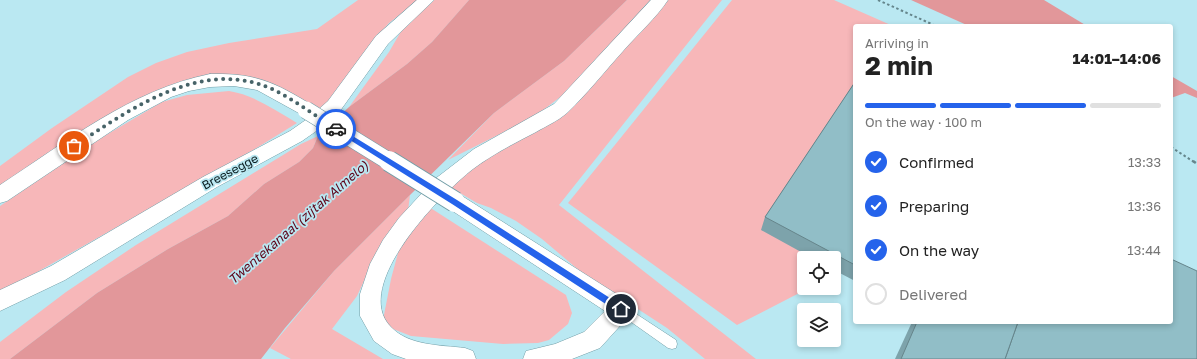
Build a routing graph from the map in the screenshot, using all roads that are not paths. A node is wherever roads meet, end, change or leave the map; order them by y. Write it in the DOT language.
graph roads {
  1 [pos="426,0"];
  2 [pos="660,0"];
  3 [pos="0,195"];
  4 [pos="0,302"];
  5 [pos="621,309"];
  6 [pos="672,344"];
  7 [pos="465,359"];
  8 [pos="534,359"];
  1 -- 4 [label="street, Breesegge"];
  2 -- 7 [label="street"];
  3 -- 5 [label="street, bridge"];
  5 -- 6 [label="lane"];
  5 -- 8 [label="street"];
}
